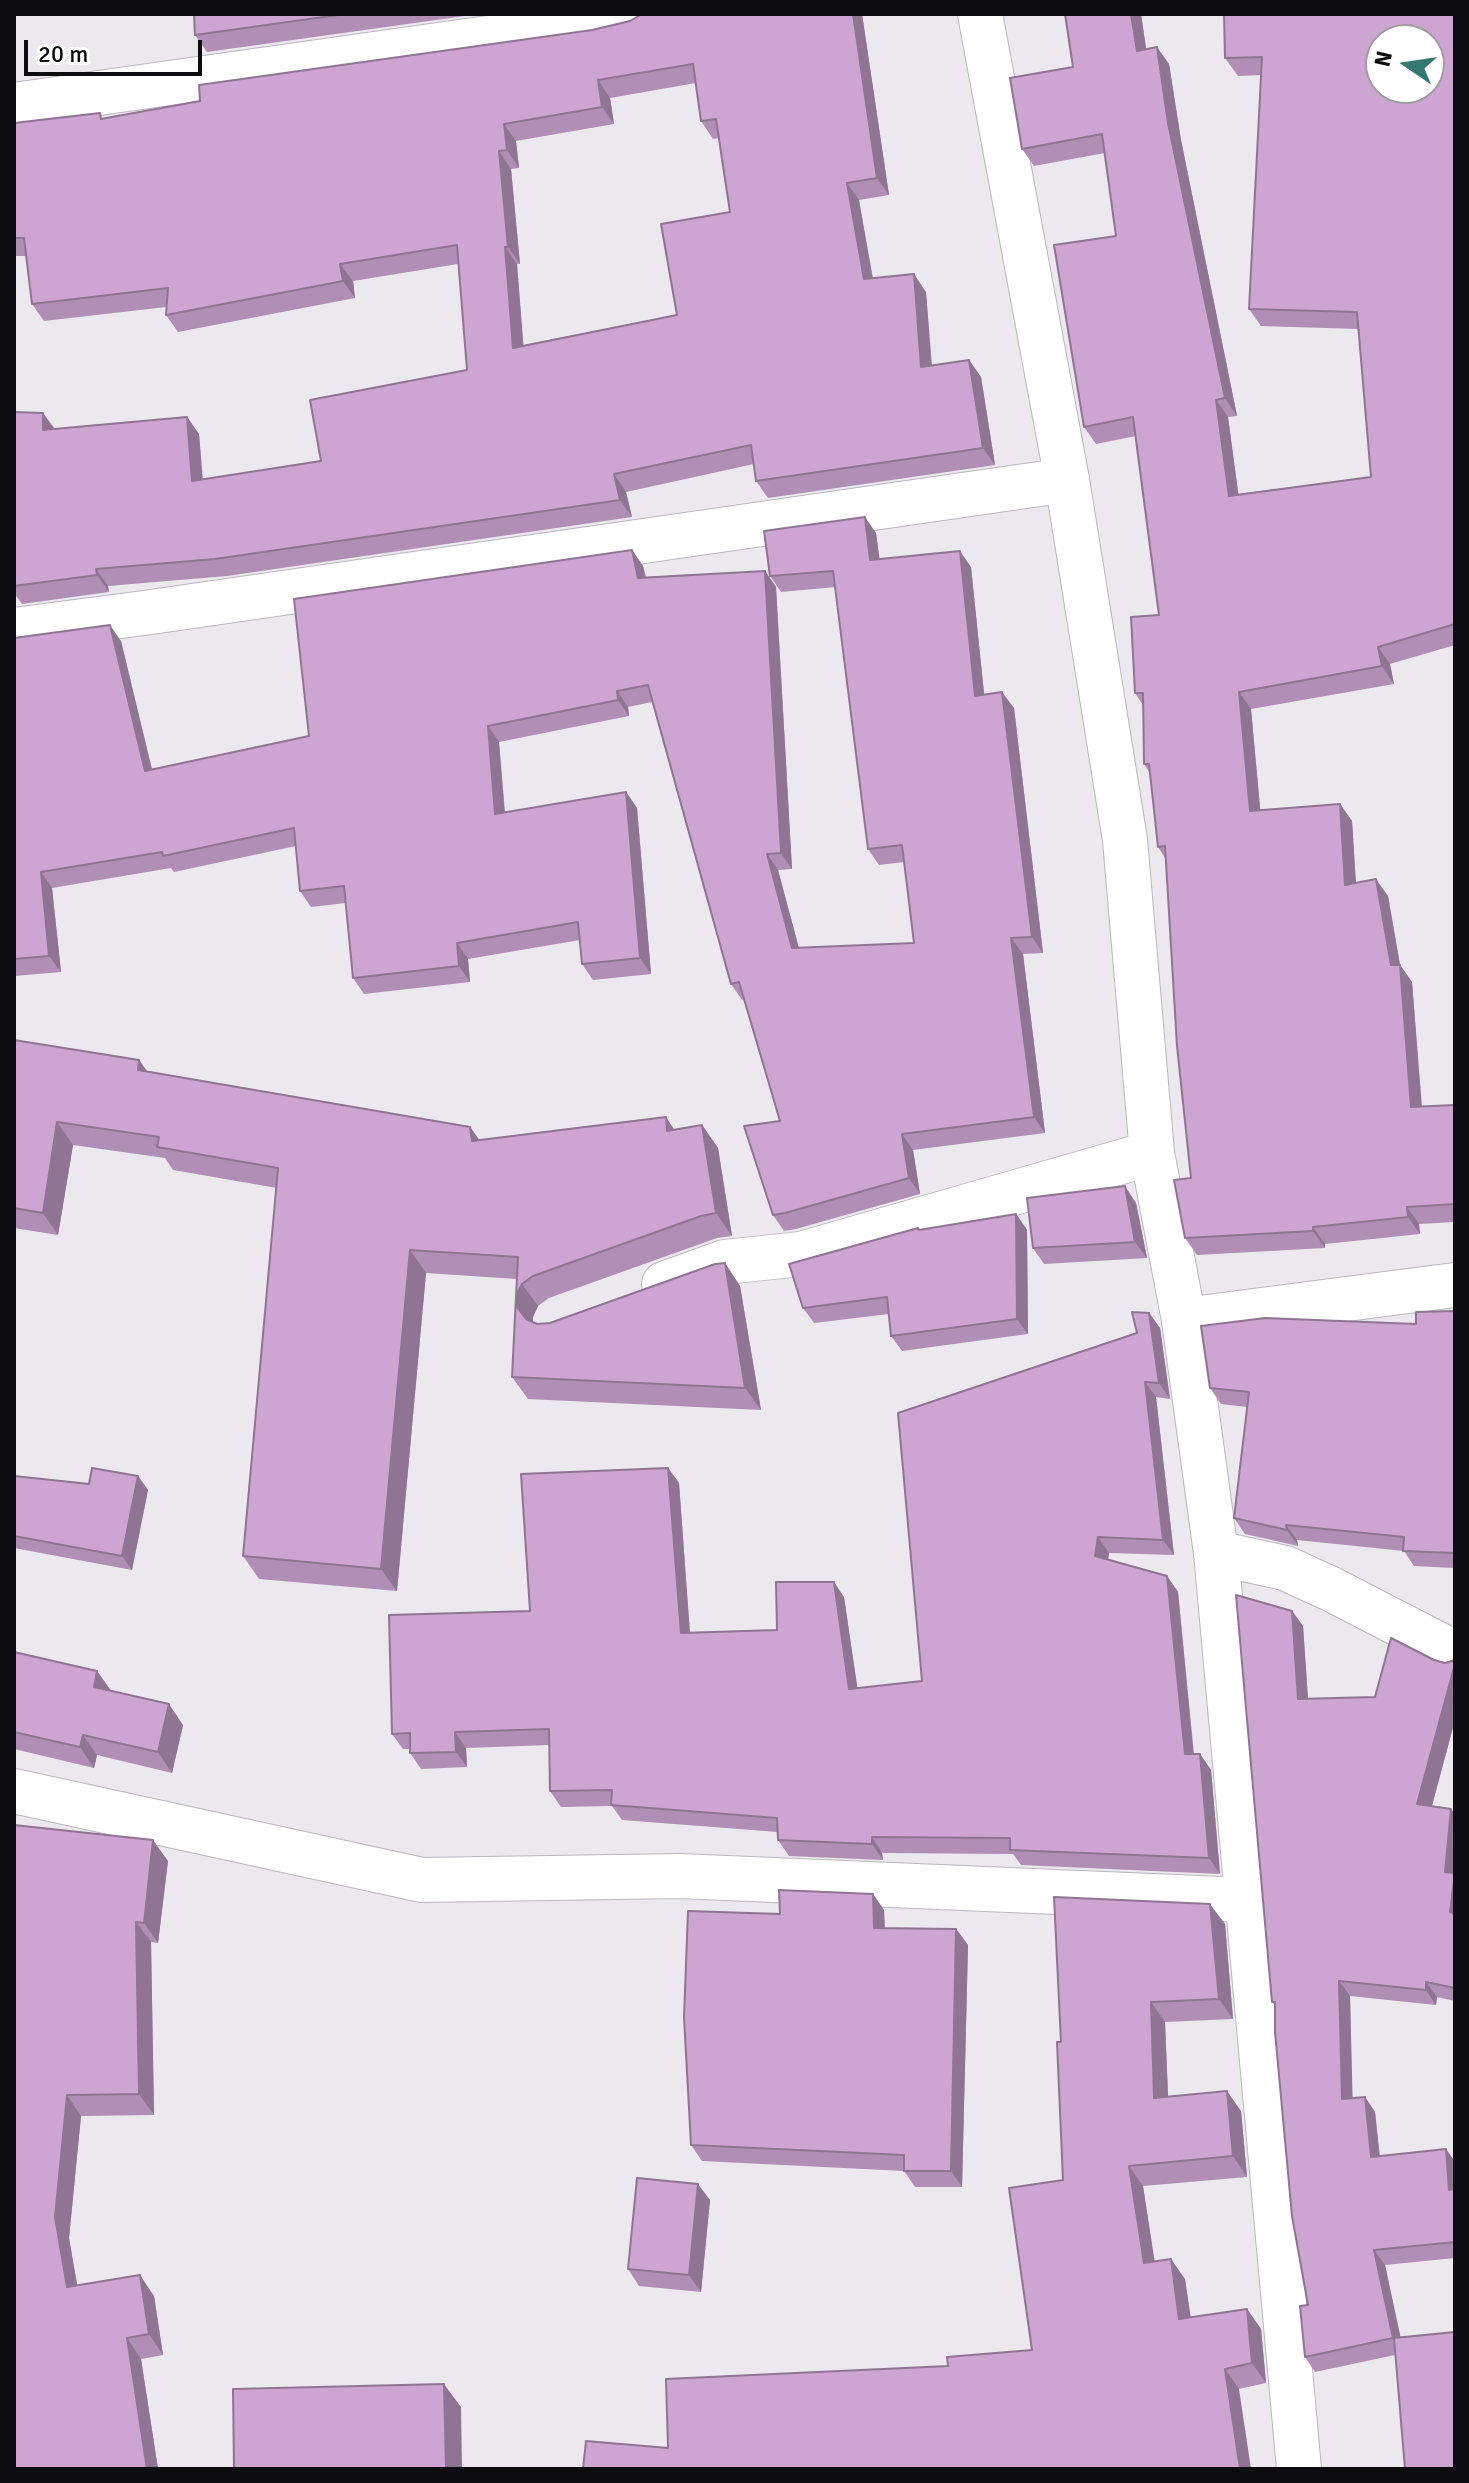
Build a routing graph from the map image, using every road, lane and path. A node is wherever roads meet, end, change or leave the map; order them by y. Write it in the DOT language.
graph roads {
  1 [pos="637,14"];
  2 [pos="980,14"];
  3 [pos="14,105"];
  4 [pos="1067,480"];
  5 [pos="14,630"];
  6 [pos="1152,1153"];
  7 [pos="1455,1285"];
  8 [pos="627,1297"];
  9 [pos="1184,1320"];
  10 [pos="1216,1553"];
  11 [pos="1455,1653"];
  12 [pos="14,1791"];
  13 [pos="1246,1900"];
  14 [pos="1299,2469"];
  1 -- 3 [label="street"];
  2 -- 4 [label="street"];
  4 -- 5 [label="street"];
  4 -- 6 [label="street"];
  6 -- 8 [label="street"];
  6 -- 9 [label="street"];
  7 -- 9 [label="street"];
  9 -- 10 [label="street"];
  10 -- 11 [label="street"];
  10 -- 13 [label="street"];
  12 -- 13 [label="street"];
  13 -- 14 [label="street"];
}
